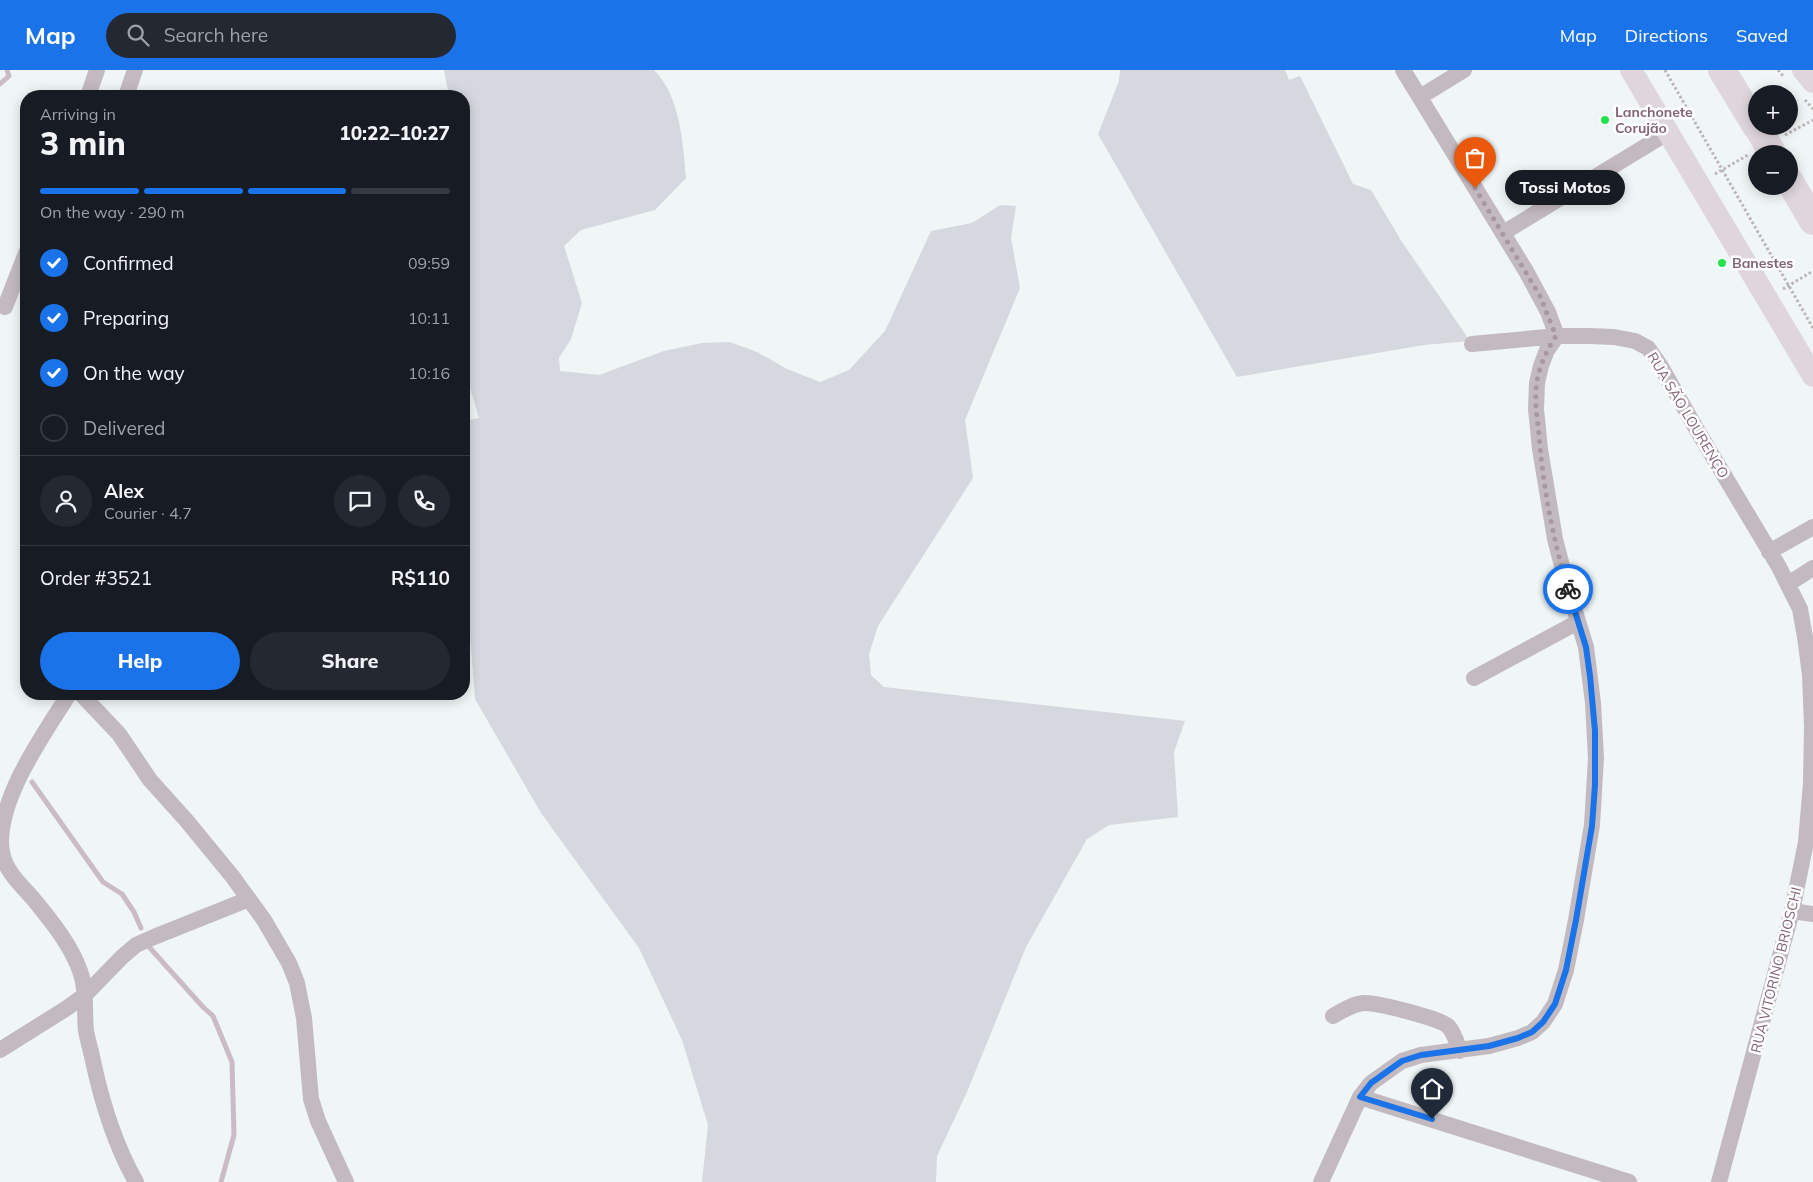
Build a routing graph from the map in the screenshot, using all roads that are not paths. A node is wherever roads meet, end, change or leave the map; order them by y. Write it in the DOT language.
graph roads {
  1 [pos="97,70"];
  2 [pos="135,70"];
  3 [pos="1403,70"];
  4 [pos="1464,70"];
  5 [pos="1631,70"];
  6 [pos="1722,70"];
  7 [pos="1802,70"];
  8 [pos="1813,82"];
  9 [pos="90,90"];
  10 [pos="128,90"];
  11 [pos="1420,97"];
  12 [pos="1748,113"];
  13 [pos="1669,132"];
  14 [pos="1798,195"];
  15 [pos="1813,221"];
  16 [pos="1503,234"];
  17 [pos="20,268"];
  18 [pos="5,306"];
  19 [pos="1556,336"];
  20 [pos="1472,344"];
  21 [pos="1813,376"];
  22 [pos="1813,527"];
  23 [pos="1769,552"];
  24 [pos="1813,568"];
  25 [pos="1788,584"];
  26 [pos="1578,622"];
  27 [pos="1474,678"];
  28 [pos="65,700"];
  29 [pos="87,700"];
  30 [pos="249,900"];
  31 [pos="1792,911"];
  32 [pos="1813,914"];
  33 [pos="85,995"];
  34 [pos="1333,1016"];
  35 [pos="0,1050"];
  36 [pos="1460,1051"];
  37 [pos="1360,1097"];
  38 [pos="136,1182"];
  39 [pos="346,1182"];
  40 [pos="1321,1182"];
  41 [pos="1629,1182"];
  42 [pos="1719,1182"];
  1 -- 9 [label="street"];
  2 -- 10 [label="street"];
  3 -- 11 [label="street"];
  4 -- 11 [label="street"];
  5 -- 13 [label="street"];
  6 -- 12 [label="highway"];
  7 -- 8 [label="street"];
  11 -- 16 [label="street"];
  13 -- 16 [label="street"];
  13 -- 21 [label="street"];
  14 -- 15 [label="highway"];
  16 -- 19 [label="street"];
  17 -- 18 [label="street"];
  19 -- 20 [label="street, RUA SÃO LOURENÇO"];
  19 -- 23 [label="street, RUA SÃO LOURENÇO"];
  19 -- 26 [label="street"];
  22 -- 23 [label="street"];
  23 -- 25 [label="street, RUA VITORINO BRIOSCHI"];
  24 -- 25 [label="street"];
  25 -- 31 [label="street, RUA VITORINO BRIOSCHI"];
  26 -- 27 [label="street"];
  26 -- 36 [label="street"];
  28 -- 33 [label="street"];
  29 -- 30 [label="street"];
  30 -- 33 [label="street"];
  30 -- 39 [label="street"];
  31 -- 32 [label="street"];
  31 -- 42 [label="street, RUA VITORINO BRIOSCHI"];
  33 -- 35 [label="street"];
  33 -- 38 [label="street"];
  34 -- 36 [label="street"];
  36 -- 37 [label="street"];
  37 -- 40 [label="street"];
  37 -- 41 [label="street"];
}
